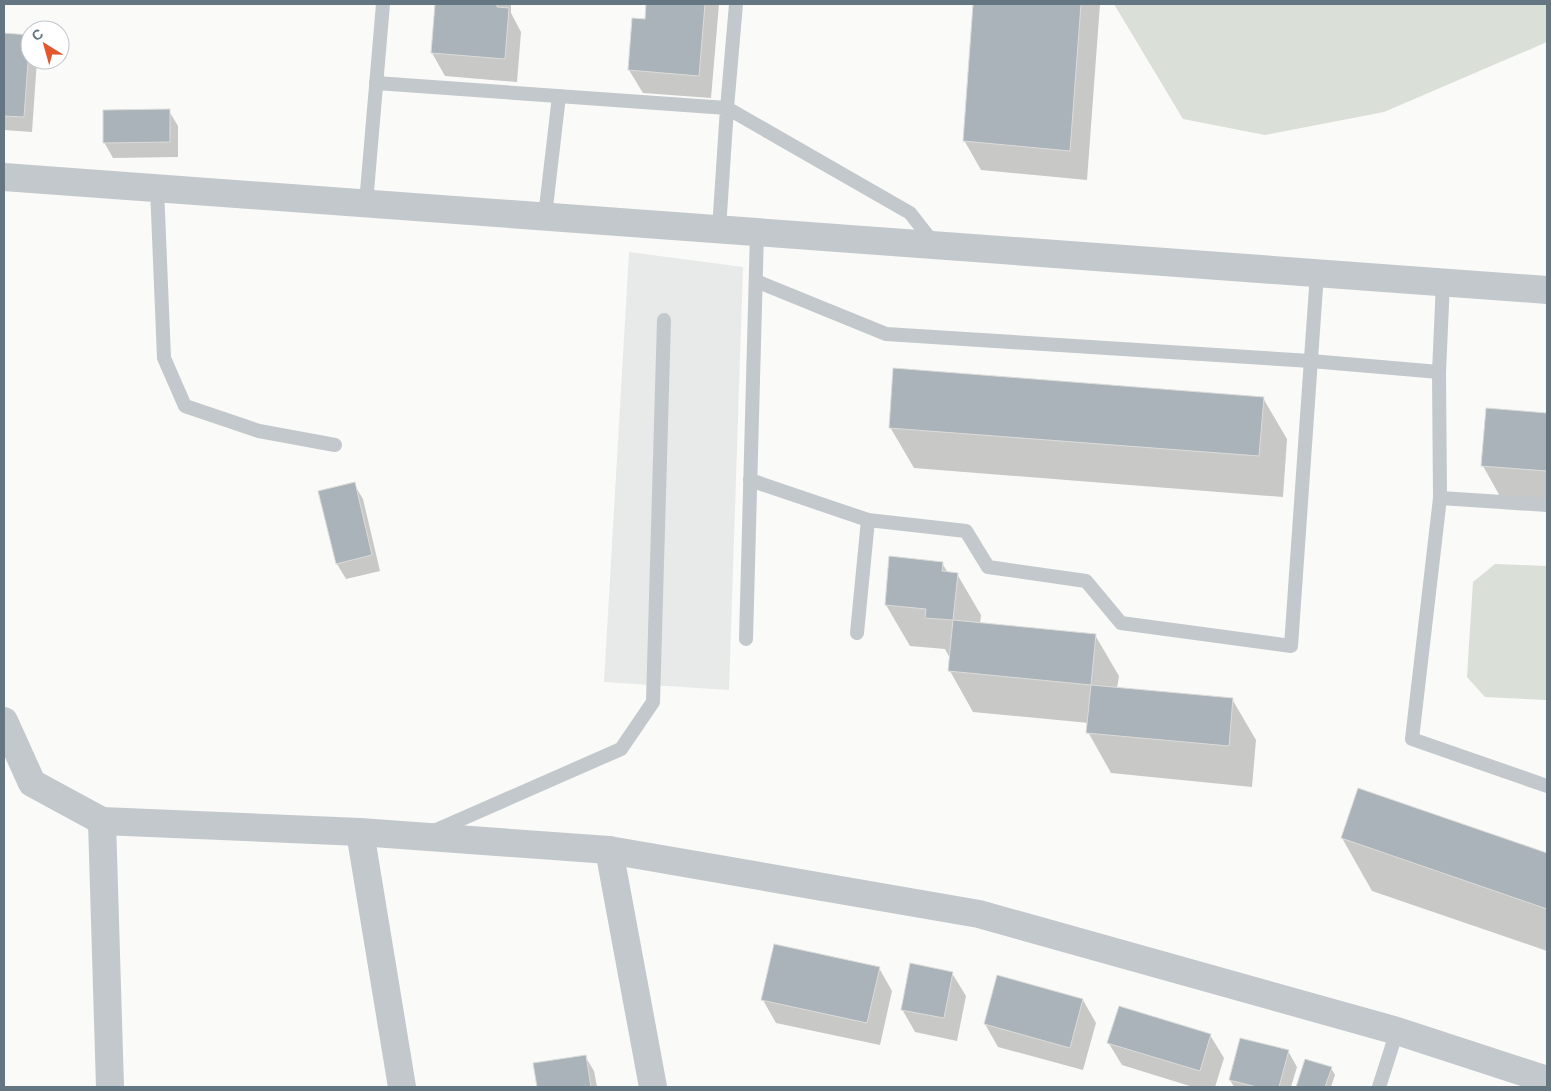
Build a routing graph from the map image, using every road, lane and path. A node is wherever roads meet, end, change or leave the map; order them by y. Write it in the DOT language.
graph roads {
  1 [pos="382,4"];
  2 [pos="736,4"];
  3 [pos="376,83"];
  4 [pos="559,96"];
  5 [pos="727,108"];
  6 [pos="4,177"];
  7 [pos="157,188"];
  8 [pos="366,203"];
  9 [pos="545,216"];
  10 [pos="719,230"];
  11 [pos="757,232"];
  12 [pos="935,245"];
  13 [pos="1318,273"];
  14 [pos="756,281"];
  15 [pos="1443,282"];
  16 [pos="1547,290"];
  17 [pos="664,320"];
  18 [pos="1311,360"];
  19 [pos="1439,372"];
  20 [pos="335,445"];
  21 [pos="750,480"];
  22 [pos="1440,498"];
  23 [pos="1547,505"];
  24 [pos="868,520"];
  25 [pos="857,633"];
  26 [pos="746,639"];
  27 [pos="4,721"];
  28 [pos="1547,786"];
  29 [pos="102,821"];
  30 [pos="360,832"];
  31 [pos="422,836"];
  32 [pos="609,850"];
  33 [pos="1397,1032"];
  34 [pos="1547,1080"];
  35 [pos="110,1087"];
  36 [pos="402,1087"];
  37 [pos="653,1087"];
  38 [pos="1378,1087"];
  1 -- 3 [label="lane"];
  2 -- 5 [label="lane"];
  3 -- 4 [label="lane"];
  3 -- 8 [label="lane"];
  4 -- 5 [label="lane"];
  4 -- 9 [label="lane"];
  5 -- 10 [label="lane"];
  5 -- 12 [label="lane"];
  6 -- 7 [label="street"];
  7 -- 8 [label="street"];
  7 -- 20 [label="lane"];
  8 -- 9 [label="street"];
  9 -- 10 [label="street"];
  10 -- 11 [label="street"];
  11 -- 12 [label="street"];
  11 -- 14 [label="lane"];
  12 -- 13 [label="street"];
  13 -- 15 [label="street"];
  13 -- 18 [label="lane"];
  14 -- 18 [label="lane"];
  14 -- 21 [label="lane"];
  15 -- 16 [label="street"];
  15 -- 19 [label="lane"];
  17 -- 31 [label="lane"];
  18 -- 19 [label="lane"];
  18 -- 24 [label="lane"];
  19 -- 22 [label="lane"];
  21 -- 24 [label="lane"];
  21 -- 26 [label="lane"];
  22 -- 23 [label="lane"];
  22 -- 28 [label="lane"];
  24 -- 25 [label="lane"];
  27 -- 29 [label="street"];
  29 -- 30 [label="street"];
  29 -- 35 [label="street"];
  30 -- 31 [label="street"];
  30 -- 36 [label="street"];
  31 -- 32 [label="street"];
  32 -- 33 [label="street"];
  32 -- 37 [label="street"];
  33 -- 34 [label="street"];
  33 -- 38 [label="lane"];
}
